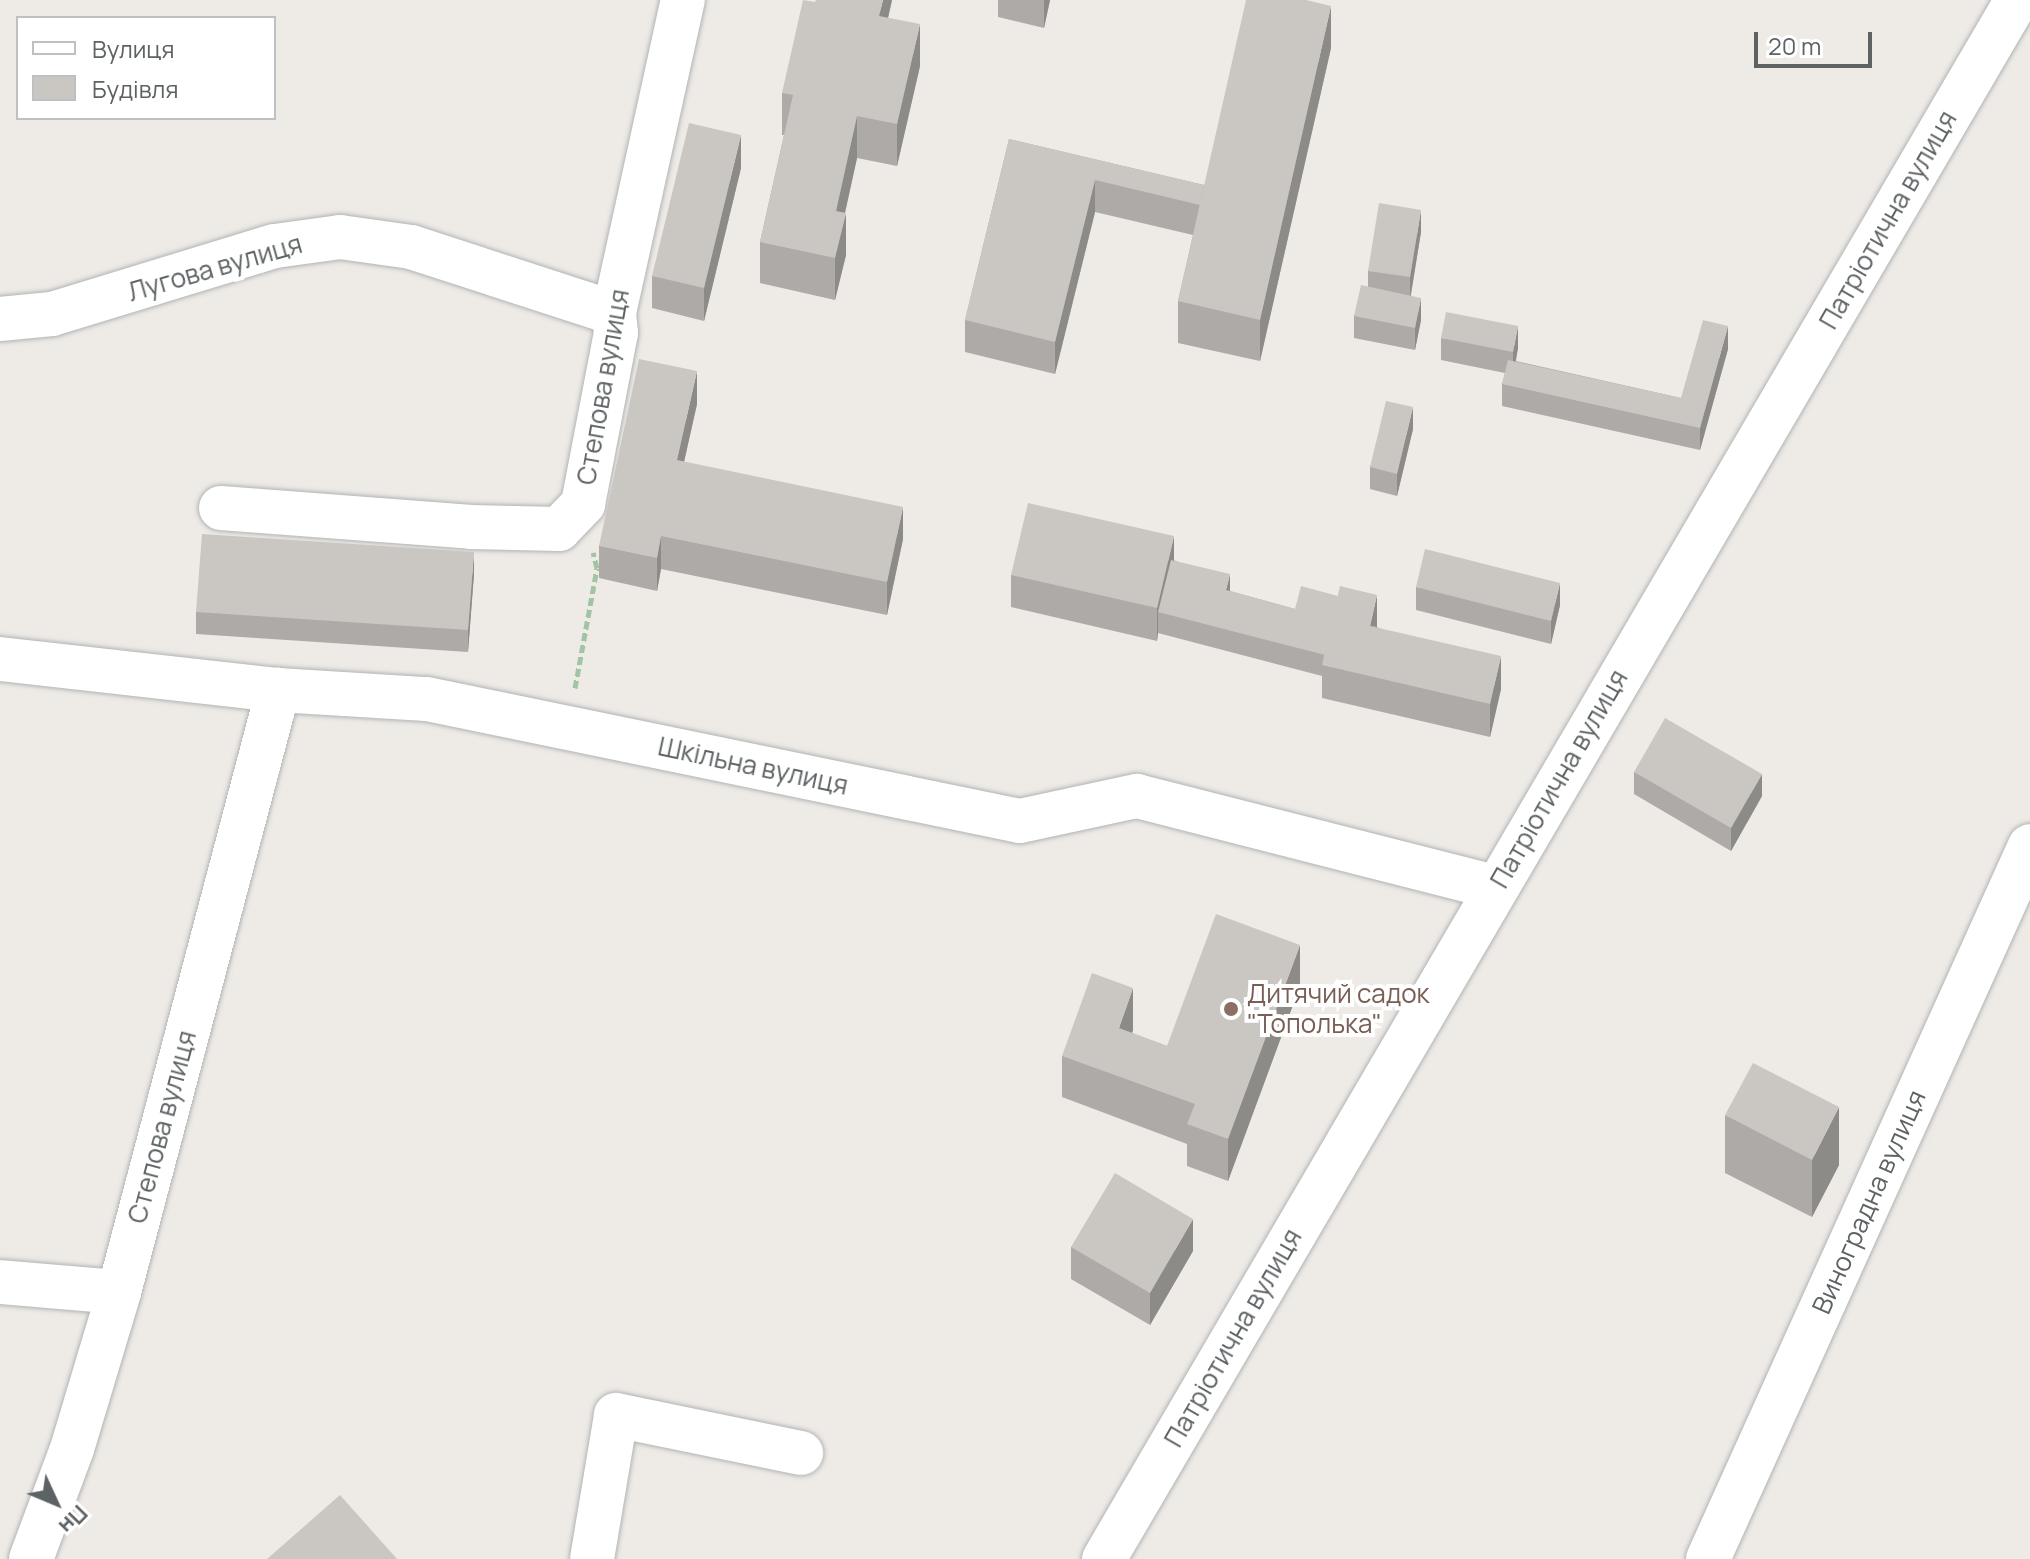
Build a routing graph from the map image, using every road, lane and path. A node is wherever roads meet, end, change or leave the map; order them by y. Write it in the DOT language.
graph roads {
  1 [pos="683,0"];
  2 [pos="2017,0"];
  3 [pos="614,313"];
  4 [pos="0,319"];
  5 [pos="583,504"];
  6 [pos="221,508"];
  7 [pos="0,659"];
  8 [pos="278,690"];
  9 [pos="568,728"];
  10 [pos="2030,846"];
  11 [pos="1495,887"];
  12 [pos="0,1282"];
  13 [pos="119,1292"];
  14 [pos="801,1453"];
  15 [pos="31,1559"];
  16 [pos="592,1559"];
  17 [pos="1104,1559"];
  18 [pos="1708,1559"];
  1 -- 3 [label="street, Степова вулиця"];
  2 -- 11 [label="street, Патріотична вулиця"];
  3 -- 4 [label="street, Лугова вулиця"];
  3 -- 5 [label="street, Степова вулиця"];
  5 -- 6 [label="street, Степова вулиця"];
  5 -- 9 [label="path"];
  7 -- 8 [label="street, Шкільна вулиця"];
  8 -- 9 [label="street, Шкільна вулиця"];
  8 -- 13 [label="street, Степова вулиця"];
  9 -- 11 [label="street, Шкільна вулиця"];
  10 -- 18 [label="street, Виноградна вулиця"];
  11 -- 17 [label="street, Патріотична вулиця"];
  12 -- 13 [label="street"];
  13 -- 15 [label="street, Степова вулиця"];
  14 -- 16 [label="street"];
}
